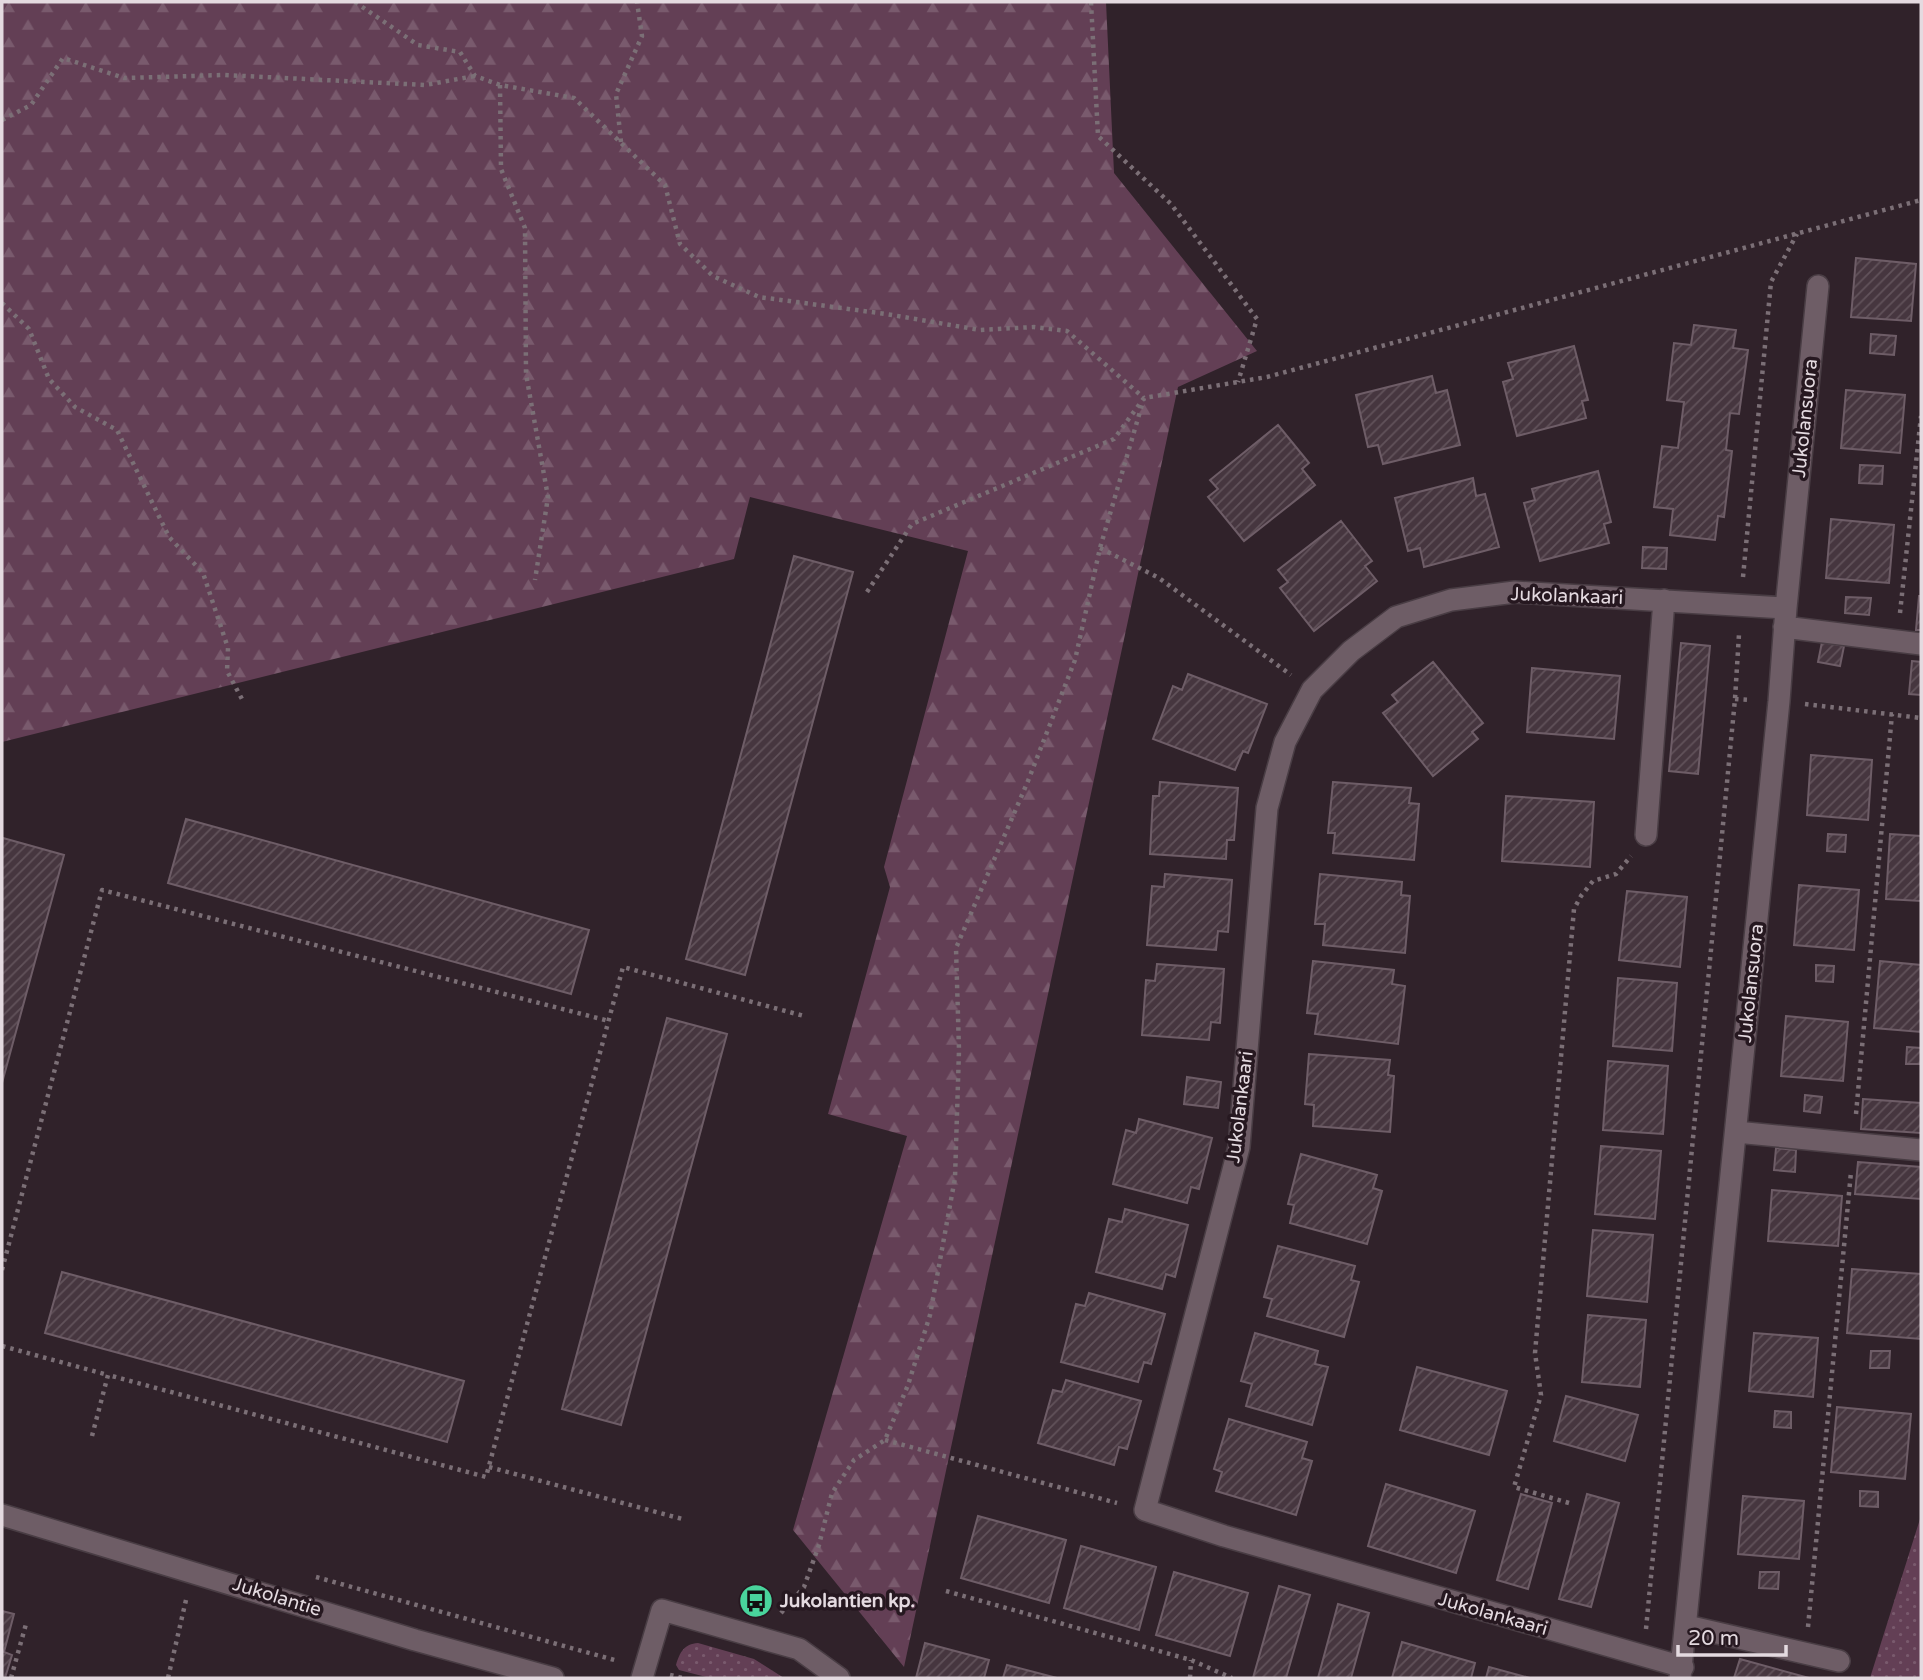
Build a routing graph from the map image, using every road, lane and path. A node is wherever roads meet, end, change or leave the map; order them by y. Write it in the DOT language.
graph roads {
  1 [pos="355,2"];
  2 [pos="637,2"];
  3 [pos="1091,2"];
  4 [pos="475,76"];
  5 [pos="500,85"];
  6 [pos="2,120"];
  7 [pos="621,143"];
  8 [pos="1921,200"];
  9 [pos="1797,234"];
  10 [pos="1818,286"];
  11 [pos="2,303"];
  12 [pos="1237,382"];
  13 [pos="1144,397"];
  14 [pos="1921,416"];
  15 [pos="1100,548"];
  16 [pos="535,580"];
  17 [pos="867,592"];
  18 [pos="1664,600"];
  19 [pos="1741,605"];
  20 [pos="1785,618"];
  21 [pos="1897,641"];
  22 [pos="1921,644"];
  23 [pos="1312,690"];
  24 [pos="1735,699"];
  25 [pos="243,701"];
  26 [pos="1779,701"];
  27 [pos="1892,714"];
  28 [pos="1921,718"];
  29 [pos="1646,835"];
  30 [pos="804,1016"];
  31 [pos="609,1021"];
  32 [pos="1736,1132"];
  33 [pos="1853,1144"];
  34 [pos="1921,1150"];
  35 [pos="4,1253"];
  36 [pos="2,1270"];
  37 [pos="2,1346"];
  38 [pos="108,1375"];
  39 [pos="92,1436"];
  40 [pos="885,1440"];
  41 [pos="489,1467"];
  42 [pos="1569,1503"];
  43 [pos="1145,1510"];
  44 [pos="2,1515"];
  45 [pos="686,1520"];
  46 [pos="193,1572"];
  47 [pos="307,1574"];
  48 [pos="946,1591"];
  49 [pos="26,1624"];
  50 [pos="1687,1626"];
  51 [pos="767,1639"];
  52 [pos="1806,1653"];
  53 [pos="1644,1657"];
  54 [pos="1191,1660"];
  55 [pos="1839,1661"];
  56 [pos="643,1673"];
  57 [pos="1682,1673"];
  58 [pos="11,1678"];
  59 [pos="168,1678"];
  60 [pos="553,1678"];
  61 [pos="683,1678"];
  62 [pos="839,1678"];
  63 [pos="1190,1678"];
  64 [pos="1232,1678"];
  1 -- 4 [label="path"];
  2 -- 7 [label="path"];
  3 -- 12 [label="path"];
  4 -- 5 [label="path"];
  4 -- 6 [label="path"];
  5 -- 7 [label="path"];
  5 -- 16 [label="path"];
  7 -- 13 [label="path"];
  8 -- 9 [label="path"];
  9 -- 12 [label="path"];
  9 -- 19 [label="path"];
  10 -- 20 [label="street, Jukolansuora"];
  11 -- 25 [label="path"];
  12 -- 13 [label="path"];
  13 -- 15 [label="path"];
  13 -- 17 [label="path"];
  14 -- 21 [label="path"];
  15 -- 23 [label="path"];
  15 -- 40 [label="path"];
  18 -- 19 [label="street, Jukolankaari"];
  18 -- 23 [label="street, Jukolankaari"];
  18 -- 29 [label="street"];
  19 -- 20 [label="street, Jukolankaari"];
  19 -- 24 [label="path"];
  20 -- 21 [label="street, Jukolankaari"];
  20 -- 26 [label="street, Jukolansuora"];
  21 -- 22 [label="street, Jukolankaari"];
  23 -- 43 [label="street, Jukolankaari"];
  24 -- 26 [label="path"];
  24 -- 53 [label="path"];
  26 -- 27 [label="path"];
  26 -- 32 [label="street, Jukolansuora"];
  27 -- 28 [label="path"];
  27 -- 33 [label="path"];
  29 -- 42 [label="path"];
  30 -- 31 [label="path"];
  31 -- 35 [label="path"];
  31 -- 41 [label="path"];
  32 -- 33 [label="street"];
  32 -- 50 [label="street, Jukolansuora"];
  33 -- 34 [label="street"];
  33 -- 52 [label="path"];
  35 -- 36 [label="path"];
  37 -- 38 [label="path"];
  38 -- 39 [label="path"];
  38 -- 41 [label="path"];
  40 -- 43 [label="path"];
  40 -- 51 [label="path"];
  41 -- 45 [label="path"];
  43 -- 53 [label="street, Jukolankaari"];
  44 -- 46 [label="street, Jukolantie"];
  46 -- 59 [label="path"];
  46 -- 60 [label="street, Jukolantie"];
  47 -- 56 [label="path"];
  48 -- 54 [label="path"];
  49 -- 58 [label="path"];
  50 -- 52 [label="street"];
  50 -- 57 [label="street, Jukolansuora"];
  51 -- 56 [label="street"];
  51 -- 62 [label="street"];
  52 -- 55 [label="street"];
  53 -- 57 [label="street, Jukolankaari"];
  54 -- 63 [label="path"];
  54 -- 64 [label="path"];
  56 -- 61 [label="path"];
}
